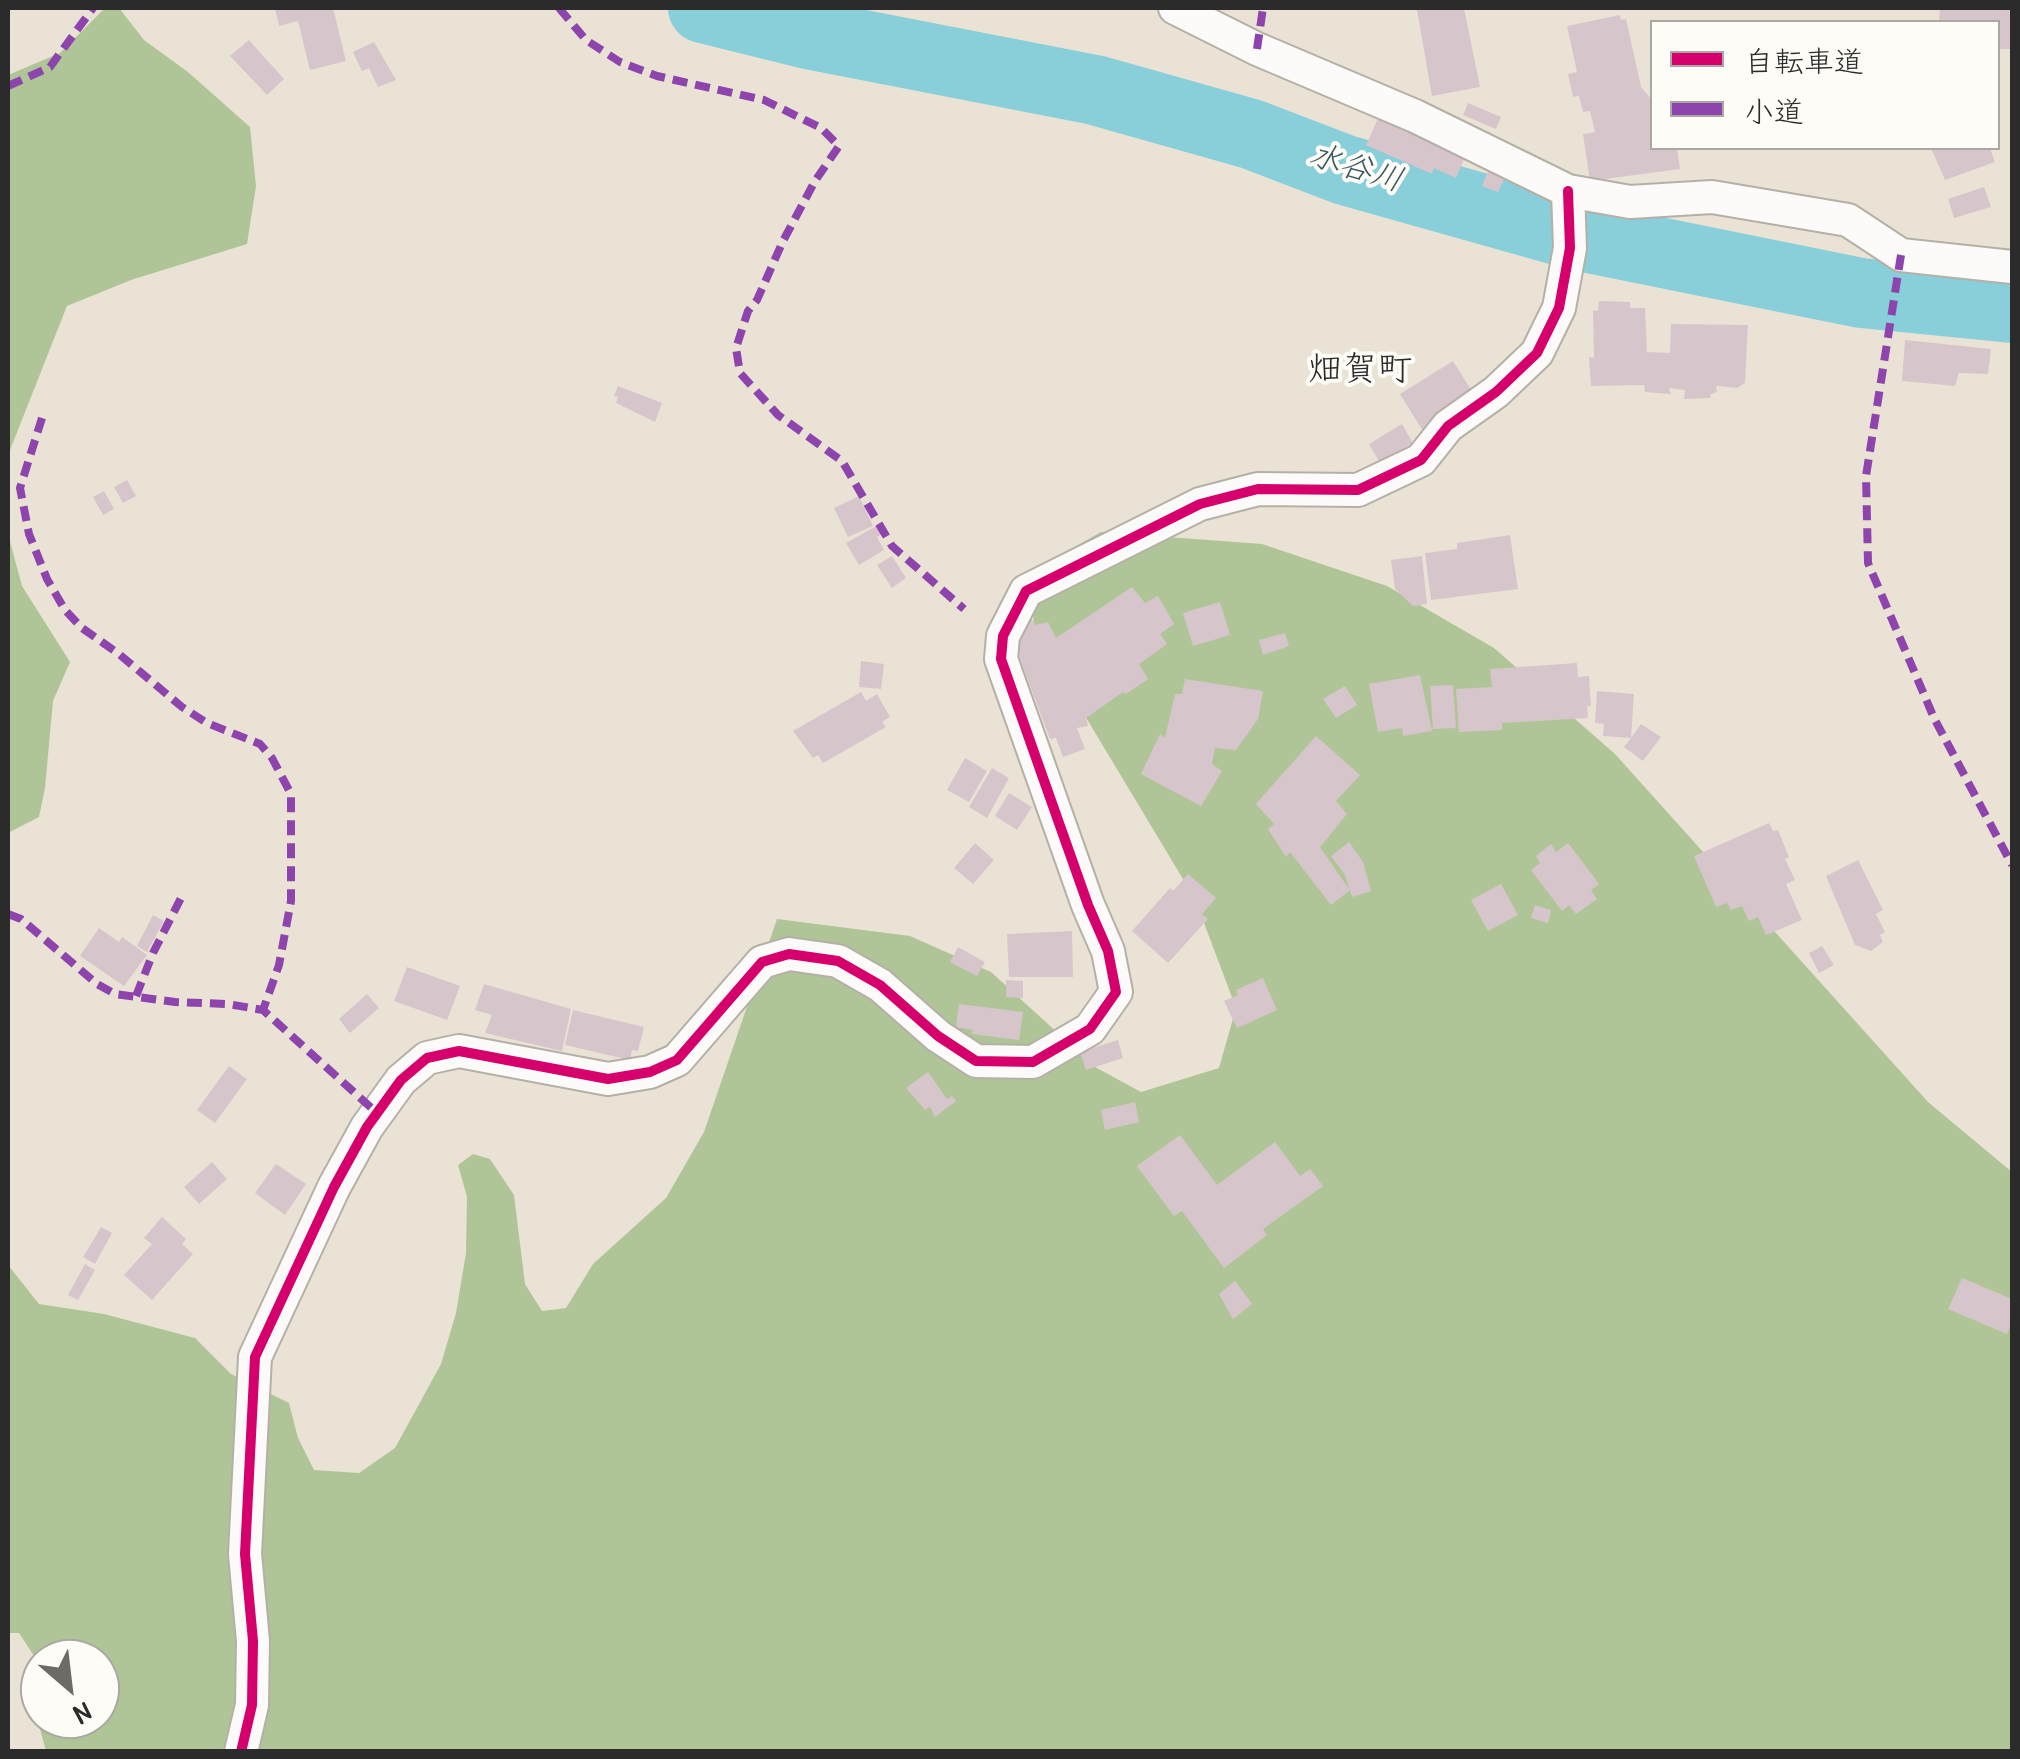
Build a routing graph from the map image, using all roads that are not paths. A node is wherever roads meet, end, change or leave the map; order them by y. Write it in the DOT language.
graph roads {
  1 [pos="1175,8"];
  2 [pos="1568,192"];
  3 [pos="2012,267"];
  4 [pos="241,1752"];
  1 -- 2 [label="street"];
  2 -- 3 [label="street"];
  2 -- 4 [label="street"];
}
